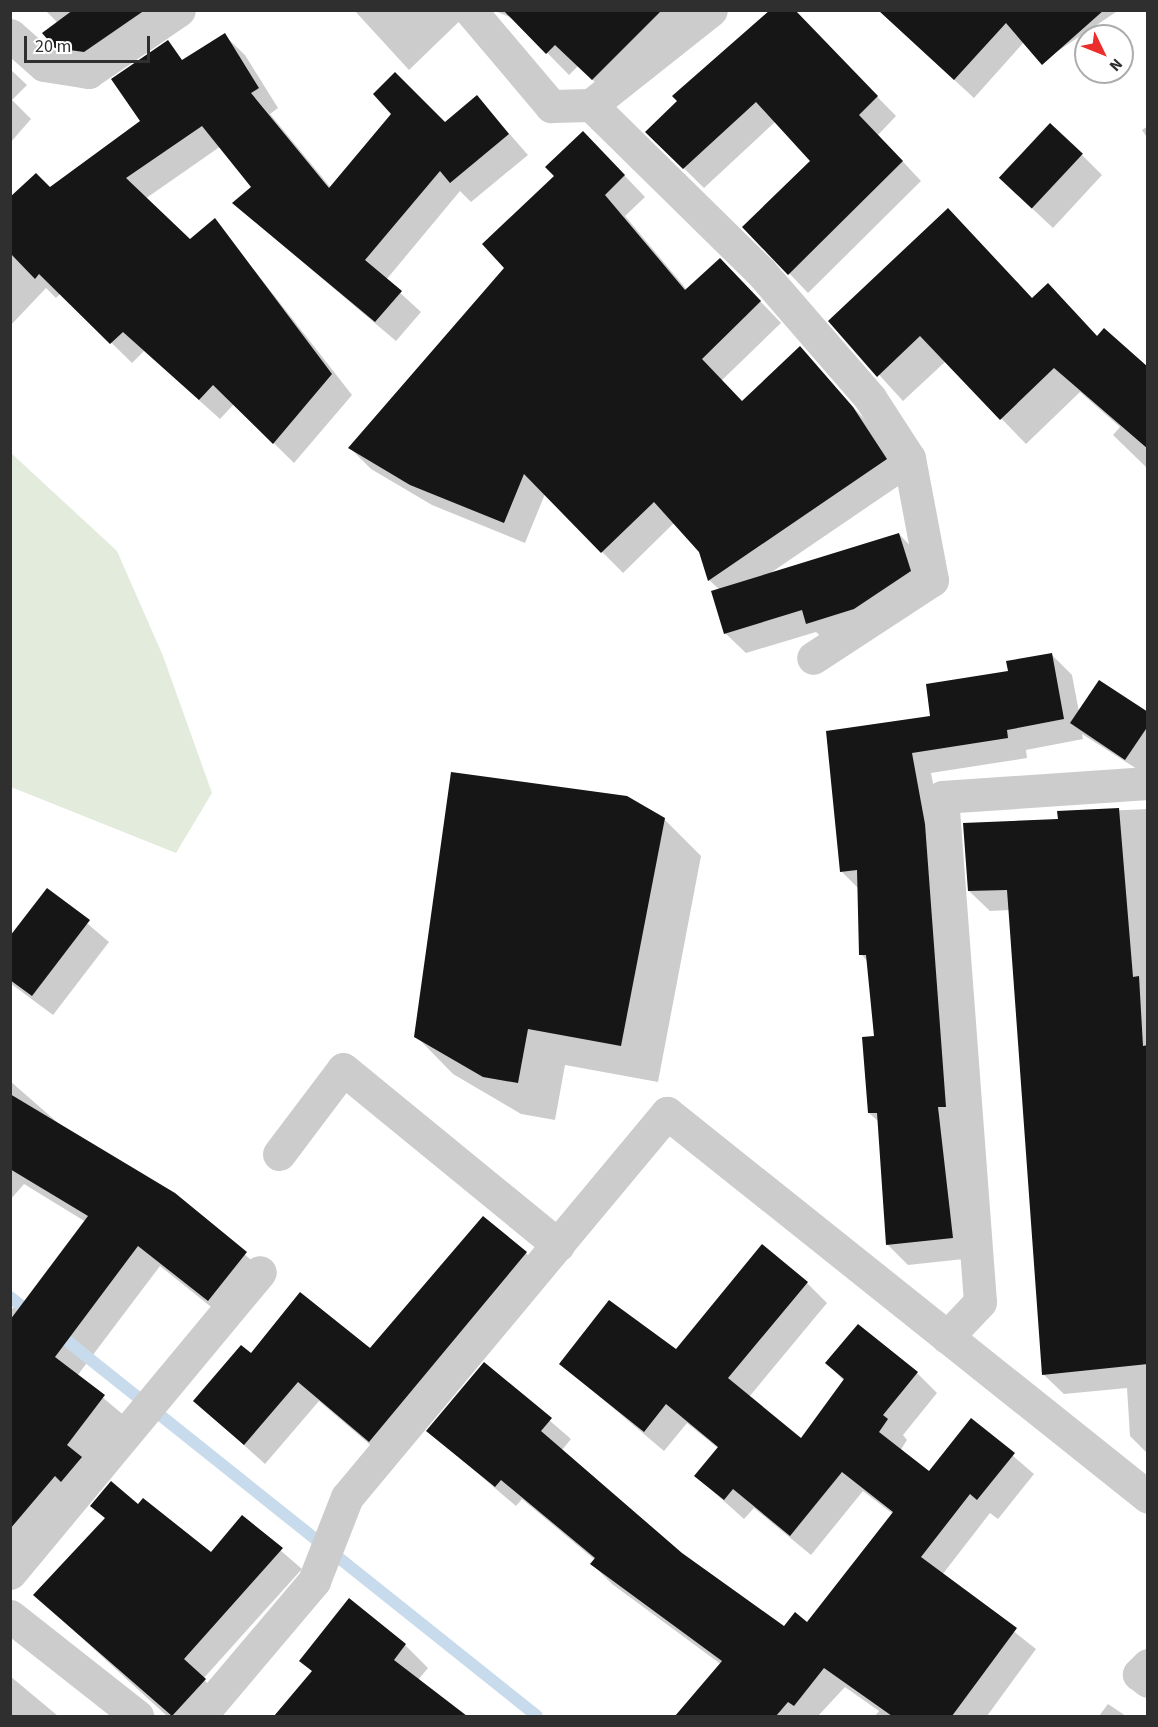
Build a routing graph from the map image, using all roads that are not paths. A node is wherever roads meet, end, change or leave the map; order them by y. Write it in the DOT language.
graph roads {
  1 [pos="179,10"];
  2 [pos="470,10"];
  3 [pos="711,10"];
  4 [pos="10,35"];
  5 [pos="591,105"];
  6 [pos="813,658"];
  7 [pos="1148,783"];
  8 [pos="279,1154"];
  9 [pos="558,1245"];
  10 [pos="260,1272"];
  11 [pos="947,1337"];
  12 [pos="1148,1497"];
  13 [pos="10,1573"];
  14 [pos="10,1616"];
  15 [pos="1148,1665"];
  16 [pos="1148,1681"];
  17 [pos="137,1716"];
  18 [pos="200,1716"];
  1 -- 4 [label="street"];
  2 -- 5 [label="street"];
  3 -- 5 [label="street"];
  5 -- 6 [label="street"];
  7 -- 11 [label="street"];
  8 -- 9 [label="street"];
  9 -- 11 [label="street"];
  9 -- 18 [label="street"];
  10 -- 13 [label="street"];
  11 -- 12 [label="street"];
  14 -- 17 [label="street"];
  15 -- 16 [label="street"];
}
